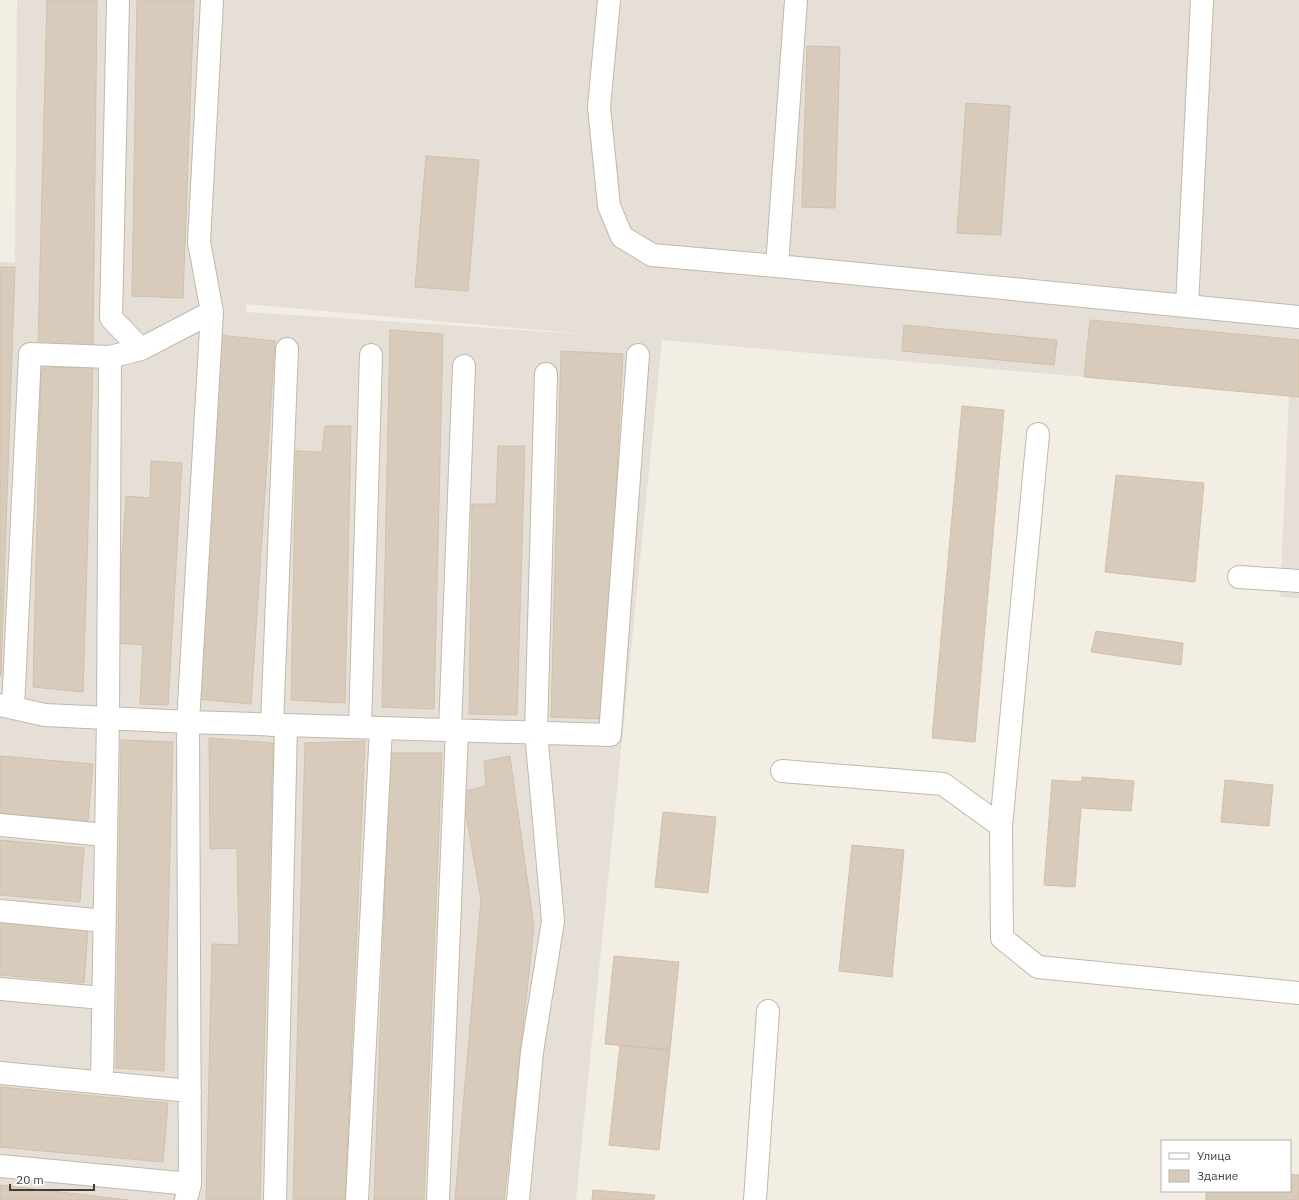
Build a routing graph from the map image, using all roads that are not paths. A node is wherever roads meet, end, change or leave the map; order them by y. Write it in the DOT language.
graph roads {
  1 [pos="118,0"];
  2 [pos="212,0"];
  3 [pos="609,0"];
  4 [pos="796,0"];
  5 [pos="1202,0"];
  6 [pos="777,266"];
  7 [pos="1187,306"];
  8 [pos="212,312"];
  9 [pos="1299,316"];
  10 [pos="141,349"];
  11 [pos="287,349"];
  12 [pos="370,355"];
  13 [pos="638,355"];
  14 [pos="110,357"];
  15 [pos="464,366"];
  16 [pos="546,374"];
  17 [pos="1038,434"];
  18 [pos="1238,577"];
  19 [pos="1299,581"];
  20 [pos="7,707"];
  21 [pos="108,718"];
  22 [pos="188,722"];
  23 [pos="279,725"];
  24 [pos="371,728"];
  25 [pos="454,730"];
  26 [pos="536,732"];
  27 [pos="782,771"];
  28 [pos="0,825"];
  29 [pos="1001,826"];
  30 [pos="106,835"];
  31 [pos="0,911"];
  32 [pos="104,921"];
  33 [pos="0,989"];
  34 [pos="1299,993"];
  35 [pos="103,998"];
  36 [pos="768,1011"];
  37 [pos="0,1073"];
  38 [pos="102,1082"];
  39 [pos="190,1091"];
  40 [pos="0,1166"];
  41 [pos="188,1192"];
  42 [pos="275,1200"];
  43 [pos="357,1200"];
  44 [pos="438,1200"];
  45 [pos="518,1200"];
  46 [pos="755,1200"];
  1 -- 10 [label="lane"];
  2 -- 8 [label="lane"];
  3 -- 6 [label="lane"];
  4 -- 6 [label="lane"];
  5 -- 7 [label="lane"];
  6 -- 7 [label="lane"];
  7 -- 9 [label="lane"];
  8 -- 10 [label="lane"];
  8 -- 22 [label="lane"];
  10 -- 14 [label="lane"];
  11 -- 23 [label="lane"];
  12 -- 24 [label="lane"];
  13 -- 26 [label="lane"];
  14 -- 20 [label="lane"];
  14 -- 21 [label="lane"];
  15 -- 25 [label="lane"];
  16 -- 26 [label="lane"];
  17 -- 29 [label="lane"];
  18 -- 19 [label="lane"];
  20 -- 21 [label="lane"];
  21 -- 22 [label="lane"];
  21 -- 30 [label="lane"];
  22 -- 23 [label="lane"];
  22 -- 39 [label="lane"];
  23 -- 24 [label="lane"];
  23 -- 42 [label="lane"];
  24 -- 25 [label="lane"];
  24 -- 43 [label="lane"];
  25 -- 26 [label="lane"];
  25 -- 44 [label="lane"];
  26 -- 45 [label="lane"];
  27 -- 29 [label="lane"];
  28 -- 30 [label="lane"];
  29 -- 34 [label="lane"];
  30 -- 32 [label="lane"];
  31 -- 32 [label="lane"];
  32 -- 35 [label="lane"];
  33 -- 35 [label="lane"];
  35 -- 38 [label="lane"];
  36 -- 46 [label="lane"];
  37 -- 38 [label="lane"];
  38 -- 39 [label="lane"];
  39 -- 41 [label="lane"];
  40 -- 41 [label="lane"];
}
